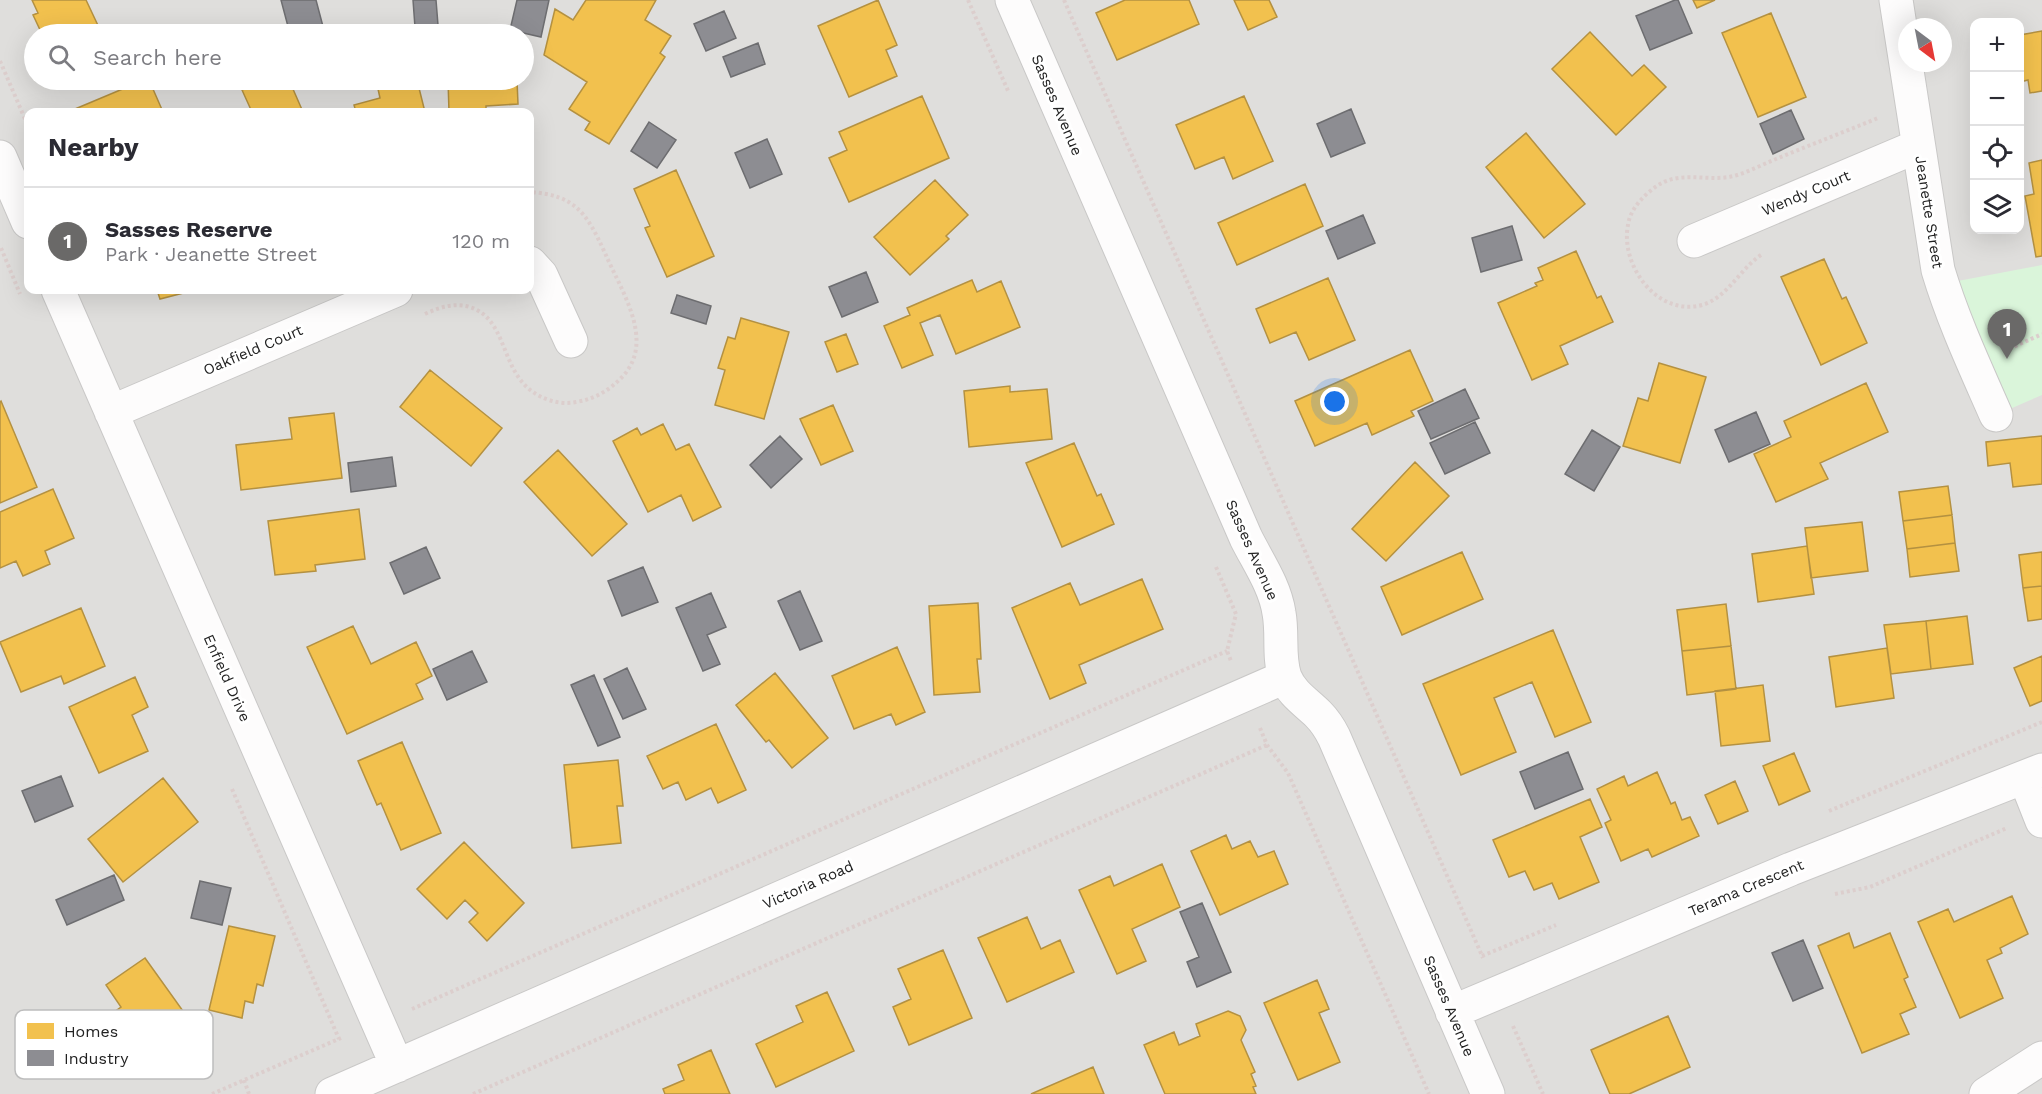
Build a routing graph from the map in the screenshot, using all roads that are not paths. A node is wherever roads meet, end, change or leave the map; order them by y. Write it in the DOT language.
graph roads {
  1 [pos="1012,0"];
  2 [pos="1896,0"];
  3 [pos="1918,146"];
  4 [pos="0,157"];
  5 [pos="24,213"];
  6 [pos="1694,241"];
  7 [pos="534,267"];
  8 [pos="60,294"];
  9 [pos="387,294"];
  10 [pos="571,341"];
  11 [pos="111,411"];
  12 [pos="1996,415"];
  13 [pos="1285,677"];
  14 [pos="2033,774"];
  15 [pos="2029,823"];
  16 [pos="1452,1012"];
  17 [pos="2042,1058"];
  18 [pos="397,1066"];
  19 [pos="332,1094"];
  20 [pos="1488,1094"];
  21 [pos="1986,1094"];
  1 -- 13 [label="street, Sasses Avenue"];
  2 -- 3 [label="street, Jeanette Street"];
  3 -- 6 [label="street, Wendy Court"];
  3 -- 12 [label="street, Jeanette Street"];
  4 -- 5 [label="street"];
  7 -- 10 [label="street"];
  8 -- 11 [label="street, Enfield Drive"];
  9 -- 11 [label="street, Oakfield Court"];
  11 -- 18 [label="street, Enfield Drive"];
  13 -- 16 [label="street, Sasses Avenue"];
  13 -- 18 [label="street, Victoria Road"];
  14 -- 15 [label="street"];
  14 -- 16 [label="street, Terama Crescent"];
  16 -- 20 [label="street, Sasses Avenue"];
  17 -- 21 [label="street"];
  18 -- 19 [label="street, Victoria Road"];
}
